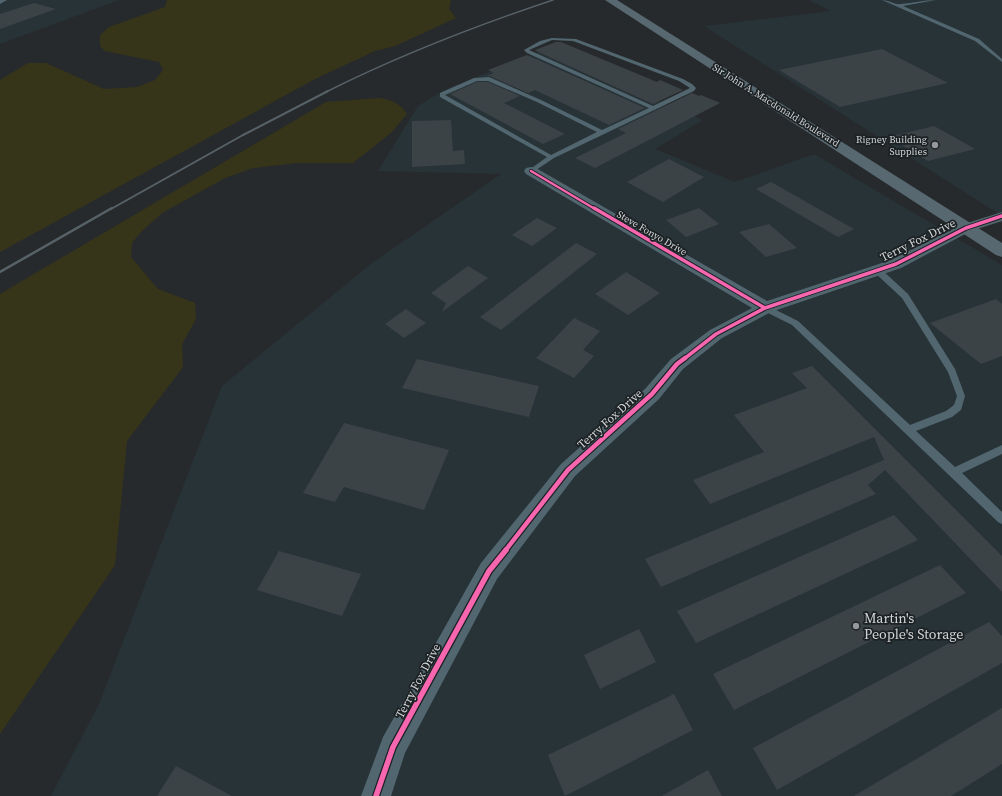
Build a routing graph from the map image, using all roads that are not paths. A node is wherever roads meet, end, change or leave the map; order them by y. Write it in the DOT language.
graph roads {
  1 [pos="3,0"];
  2 [pos="884,0"];
  3 [pos="934,0"];
  4 [pos="0,1"];
  5 [pos="616,1"];
  6 [pos="898,6"];
  7 [pos="1002,60"];
  8 [pos="653,108"];
  9 [pos="601,132"];
  10 [pos="869,151"];
  11 [pos="551,158"];
  12 [pos="531,171"];
  13 [pos="981,220"];
  14 [pos="1002,233"];
  15 [pos="1002,251"];
  16 [pos="878,271"];
  17 [pos="765,308"];
  18 [pos="909,430"];
  19 [pos="1002,449"];
  20 [pos="954,472"];
  21 [pos="1002,519"];
  22 [pos="376,796"];
  1 -- 4 [label="street"];
  2 -- 6 [label="lane"];
  3 -- 6 [label="lane"];
  5 -- 10 [label="main road, Sir John A. Macdonald Boulevard"];
  5 -- 13 [label="main road, Sir John A. Macdonald Boulevard"];
  6 -- 7 [label="lane"];
  8 -- 8 [label="lane"];
  8 -- 9 [label="lane"];
  9 -- 11 [label="lane"];
  9 -- 11 [label="lane"];
  11 -- 12 [label="lane"];
  12 -- 17 [label="street, Steve Fonyo Drive"];
  13 -- 14 [label="main road, Sir John A. Macdonald Boulevard"];
  13 -- 15 [label="main road, Sir John A. Macdonald Boulevard"];
  13 -- 16 [label="street, Terry Fox Drive"];
  16 -- 17 [label="street, Terry Fox Drive"];
  16 -- 18 [label="lane"];
  17 -- 18 [label="lane"];
  17 -- 22 [label="street, Terry Fox Drive"];
  18 -- 20 [label="lane"];
  19 -- 20 [label="lane"];
  20 -- 21 [label="lane"];
}
